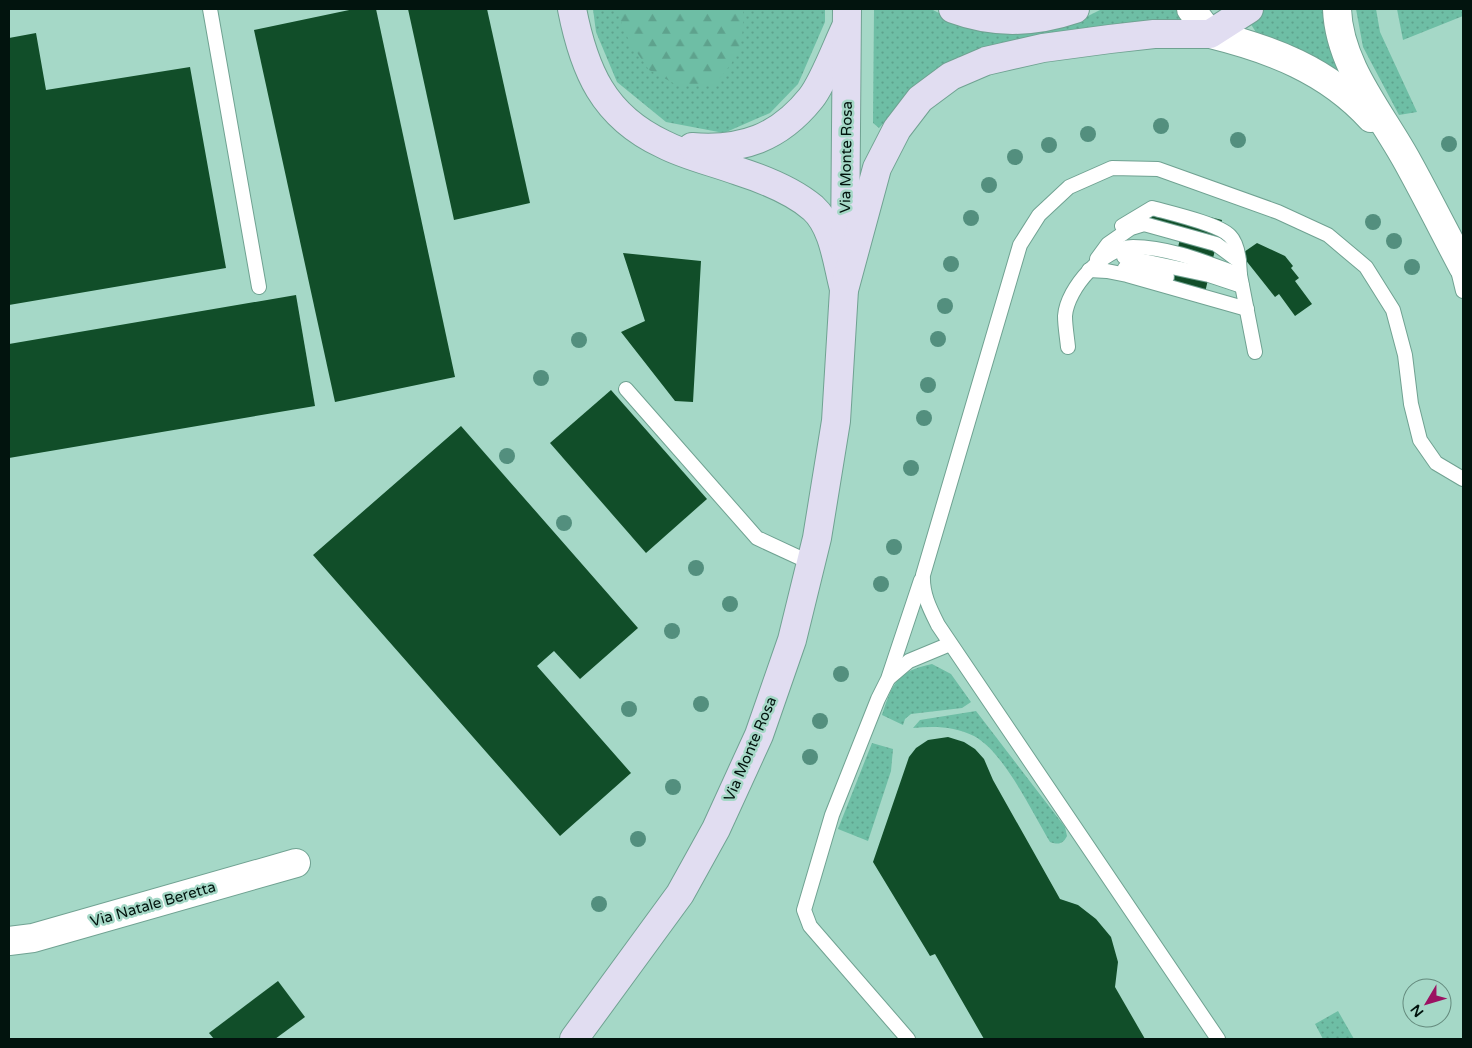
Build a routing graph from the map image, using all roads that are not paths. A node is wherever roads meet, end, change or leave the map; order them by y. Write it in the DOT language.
graph roads {
  1 [pos="210,9"];
  2 [pos="572,9"];
  3 [pos="952,9"];
  4 [pos="1074,9"];
  5 [pos="1191,9"];
  6 [pos="1249,9"];
  7 [pos="1337,9"];
  8 [pos="848,16"];
  9 [pos="1210,34"];
  10 [pos="664,145"];
  11 [pos="1406,159"];
  12 [pos="1450,242"];
  13 [pos="1107,257"];
  14 [pos="1463,267"];
  15 [pos="1089,270"];
  16 [pos="1243,286"];
  17 [pos="258,287"];
  18 [pos="844,290"];
  19 [pos="1463,291"];
  20 [pos="1068,347"];
  21 [pos="1254,352"];
  22 [pos="626,389"];
  23 [pos="1463,479"];
  24 [pos="814,551"];
  25 [pos="923,575"];
  26 [pos="950,644"];
  27 [pos="888,679"];
  28 [pos="296,863"];
  29 [pos="9,941"];
  30 [pos="574,1039"];
  31 [pos="908,1039"];
  32 [pos="1218,1039"];
  1 -- 17 [label="lane"];
  2 -- 10 [label="main road"];
  3 -- 4 [label="main road"];
  5 -- 9 [label="street"];
  6 -- 9 [label="main road"];
  7 -- 11 [label="street"];
  8 -- 10 [label="main road"];
  8 -- 18 [label="main road, Via Monte Rosa"];
  9 -- 11 [label="street"];
  9 -- 18 [label="main road"];
  10 -- 18 [label="main road"];
  11 -- 12 [label="street"];
  12 -- 14 [label="street"];
  12 -- 19 [label="lane"];
  13 -- 15 [label="lane"];
  13 -- 15 [label="lane"];
  13 -- 16 [label="lane"];
  13 -- 16 [label="lane"];
  13 -- 16 [label="lane"];
  15 -- 20 [label="lane"];
  16 -- 21 [label="lane"];
  18 -- 24 [label="main road, Via Monte Rosa"];
  22 -- 24 [label="lane"];
  23 -- 25 [label="lane"];
  24 -- 30 [label="main road, Via Monte Rosa"];
  25 -- 26 [label="lane"];
  25 -- 27 [label="lane"];
  26 -- 27 [label="lane"];
  26 -- 32 [label="lane"];
  27 -- 31 [label="lane"];
  28 -- 29 [label="street, Via Natale Beretta"];
}
